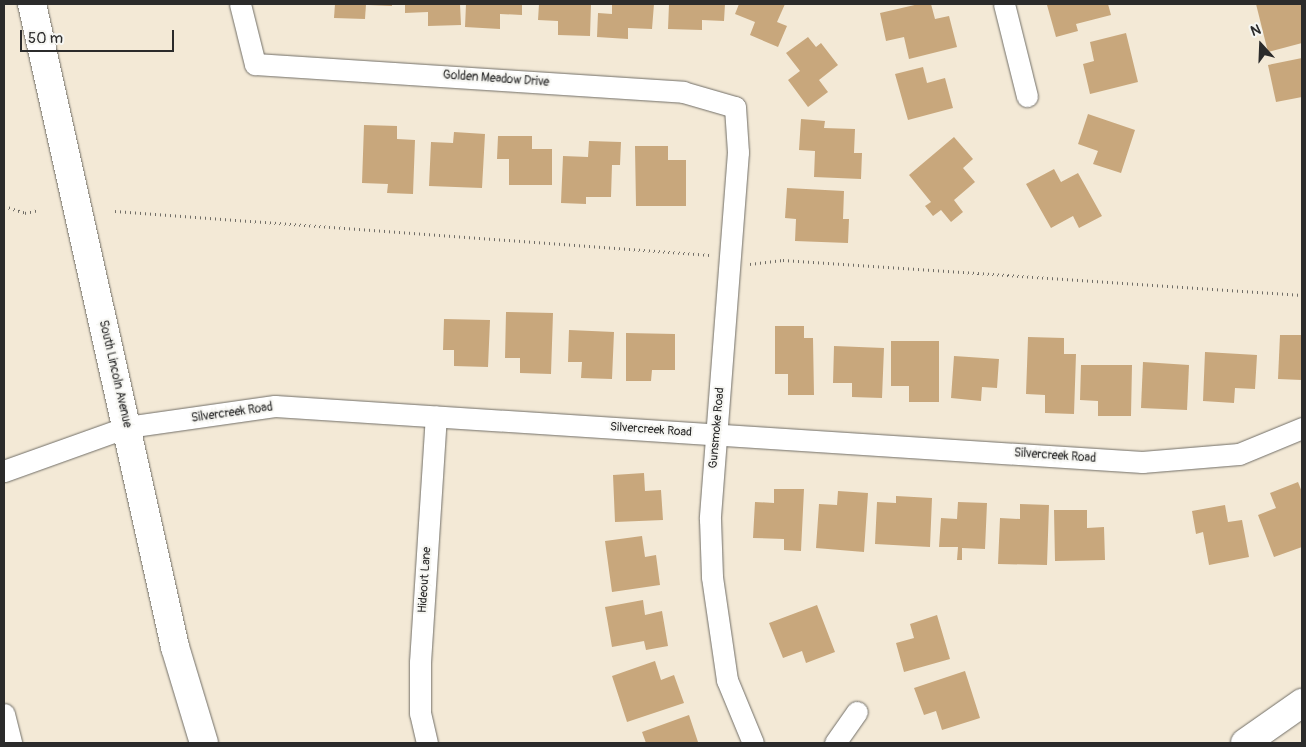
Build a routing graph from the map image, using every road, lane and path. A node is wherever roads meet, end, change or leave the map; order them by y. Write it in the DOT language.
graph roads {
  1 [pos="32,4"];
  2 [pos="240,4"];
  3 [pos="1004,4"];
  4 [pos="1027,96"];
  5 [pos="735,107"];
  6 [pos="4,206"];
  7 [pos="39,210"];
  8 [pos="115,211"];
  9 [pos="711,255"];
  10 [pos="745,263"];
  11 [pos="1302,295"];
  12 [pos="436,416"];
  13 [pos="127,426"];
  14 [pos="1302,428"];
  15 [pos="716,434"];
  16 [pos="4,471"];
  17 [pos="1302,703"];
  18 [pos="857,712"];
  19 [pos="4,714"];
  20 [pos="11,743"];
  21 [pos="204,743"];
  22 [pos="427,743"];
  23 [pos="753,743"];
  24 [pos="835,743"];
  25 [pos="1246,743"];
  1 -- 13 [label="main road, South Lincoln Avenue"];
  2 -- 5 [label="street, Golden Meadow Drive"];
  3 -- 4 [label="street"];
  5 -- 15 [label="street, Gunsmoke Road"];
  6 -- 7 [label="path"];
  8 -- 9 [label="path"];
  10 -- 11 [label="path"];
  12 -- 13 [label="street, Silvercreek Road"];
  12 -- 15 [label="street, Silvercreek Road"];
  12 -- 22 [label="street, Hideout Lane"];
  13 -- 16 [label="street, Silvercreek Road"];
  13 -- 21 [label="main road, South Lincoln Avenue"];
  14 -- 15 [label="street, Silvercreek Road"];
  15 -- 23 [label="street, Gunsmoke Road"];
  17 -- 25 [label="main road"];
  18 -- 24 [label="street"];
  19 -- 20 [label="street"];
}
